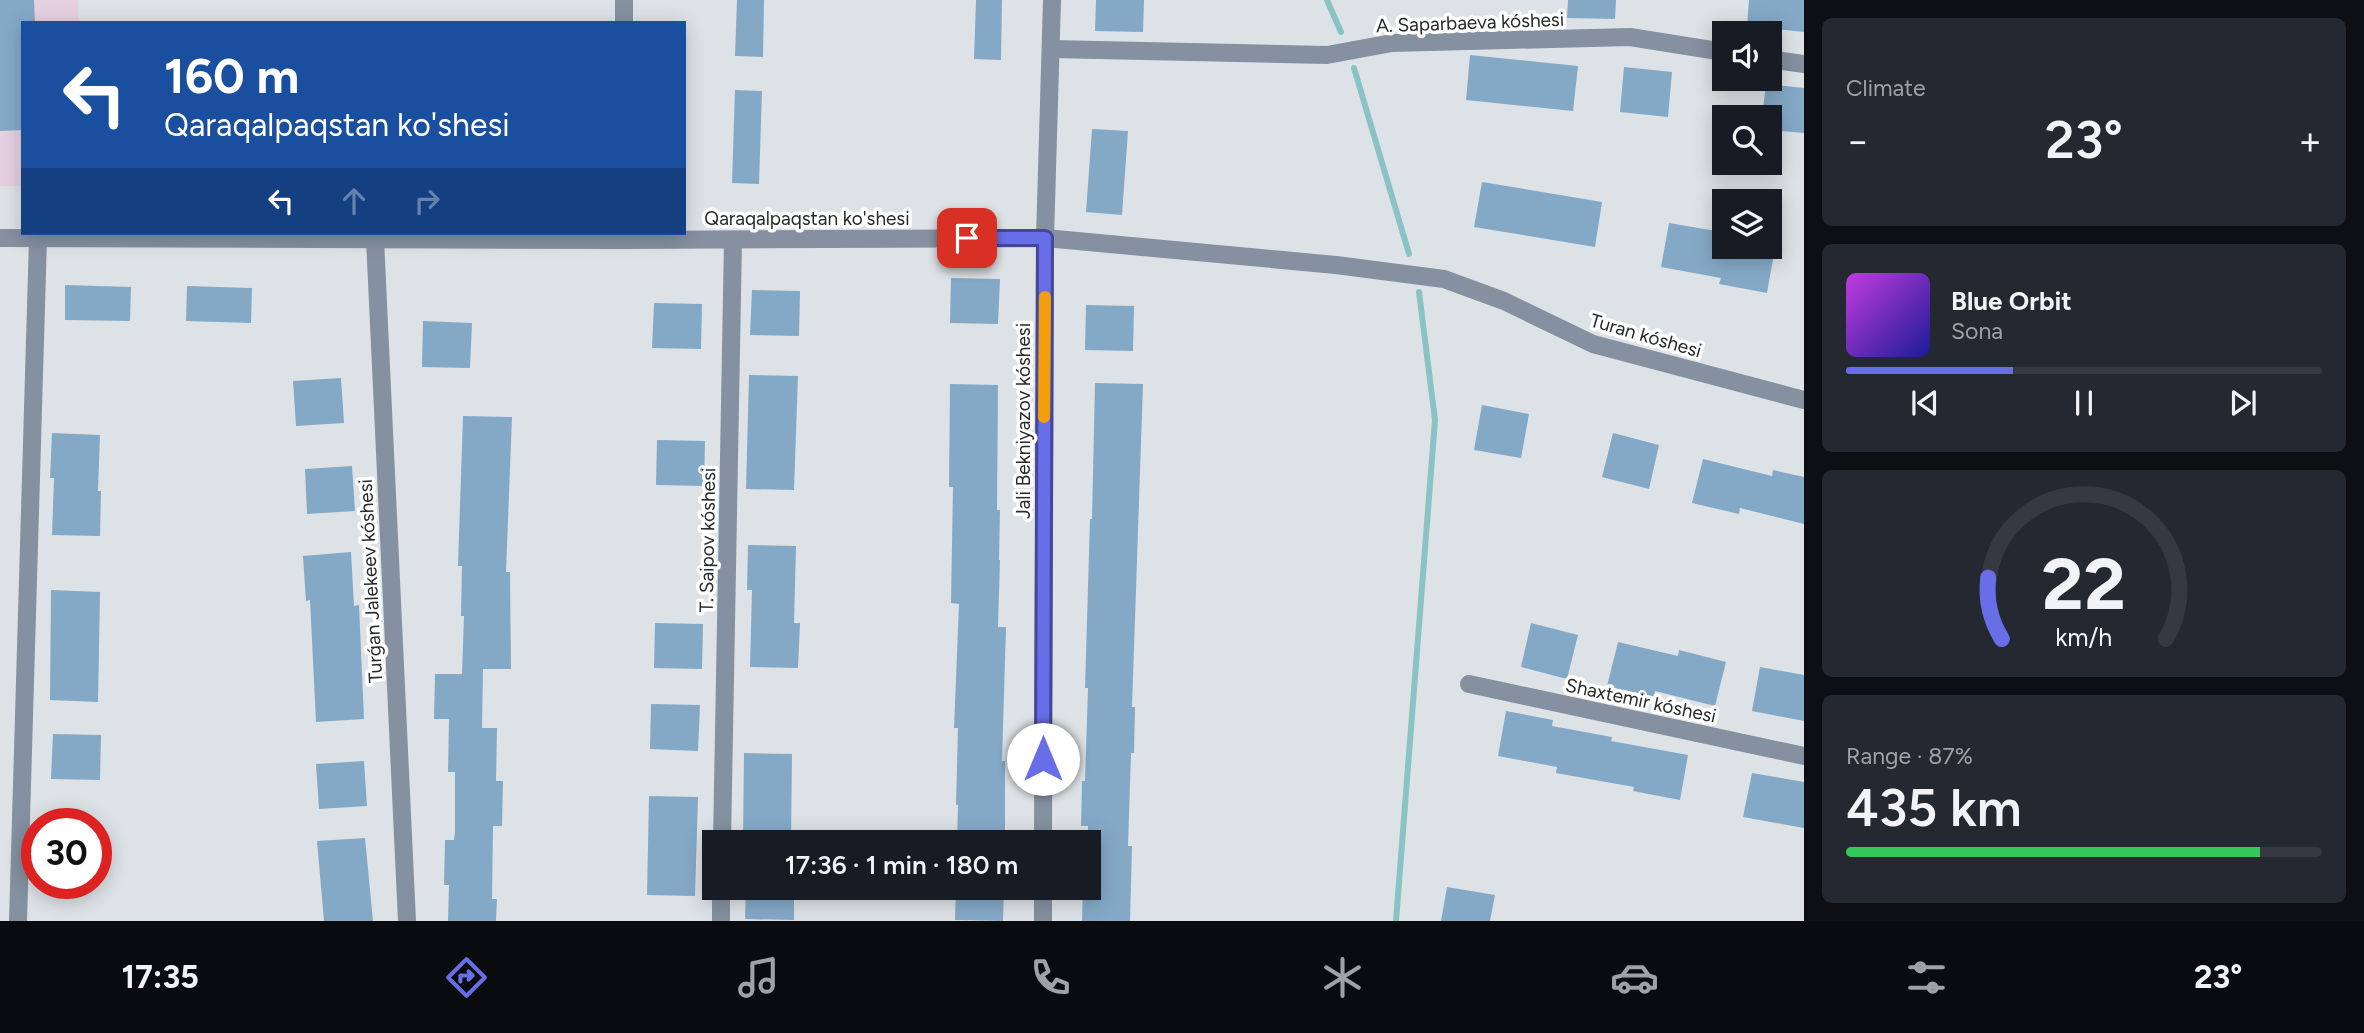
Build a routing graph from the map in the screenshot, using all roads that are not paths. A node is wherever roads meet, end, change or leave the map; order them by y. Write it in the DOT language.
graph roads {
  1 [pos="624,0"];
  2 [pos="1052,0"];
  3 [pos="624,21"];
  4 [pos="1051,49"];
  5 [pos="1712,50"];
  6 [pos="1782,61"];
  7 [pos="1804,64"];
  8 [pos="623,237"];
  9 [pos="38,238"];
  10 [pos="1045,238"];
  11 [pos="0,239"];
  12 [pos="375,239"];
  13 [pos="733,240"];
  14 [pos="1444,279"];
  15 [pos="1804,400"];
  16 [pos="1469,684"];
  17 [pos="1804,756"];
  18 [pos="722,830"];
  19 [pos="1043,830"];
  20 [pos="721,900"];
  21 [pos="1043,900"];
  22 [pos="18,921"];
  23 [pos="407,921"];
  24 [pos="720,921"];
  25 [pos="1043,921"];
  1 -- 3 [label="street"];
  2 -- 4 [label="street, Jali Bekniyazov kóshesi"];
  4 -- 5 [label="street, A. Saparbaeva kóshesi"];
  4 -- 10 [label="street, Jali Bekniyazov kóshesi"];
  6 -- 7 [label="street"];
  8 -- 12 [label="street, Qaraqalpaqstan ko'shesi"];
  8 -- 13 [label="street, Qaraqalpaqstan ko'shesi"];
  9 -- 11 [label="street, Qaraqalpaqstan ko'shesi"];
  9 -- 12 [label="street, Qaraqalpaqstan ko'shesi"];
  9 -- 22 [label="street"];
  10 -- 13 [label="street, Qaraqalpaqstan ko'shesi"];
  10 -- 14 [label="street, Qaraqalpaqstan ko'shesi"];
  10 -- 19 [label="street, Jali Bekniyazov kóshesi"];
  12 -- 23 [label="street, Turǵan Jalekeev kóshesi"];
  13 -- 18 [label="street, T. Saipov kóshesi"];
  14 -- 15 [label="street, Turan kóshesi"];
  16 -- 17 [label="street, Shaxtemir kóshesi"];
  20 -- 24 [label="street"];
  21 -- 25 [label="street"];
}
